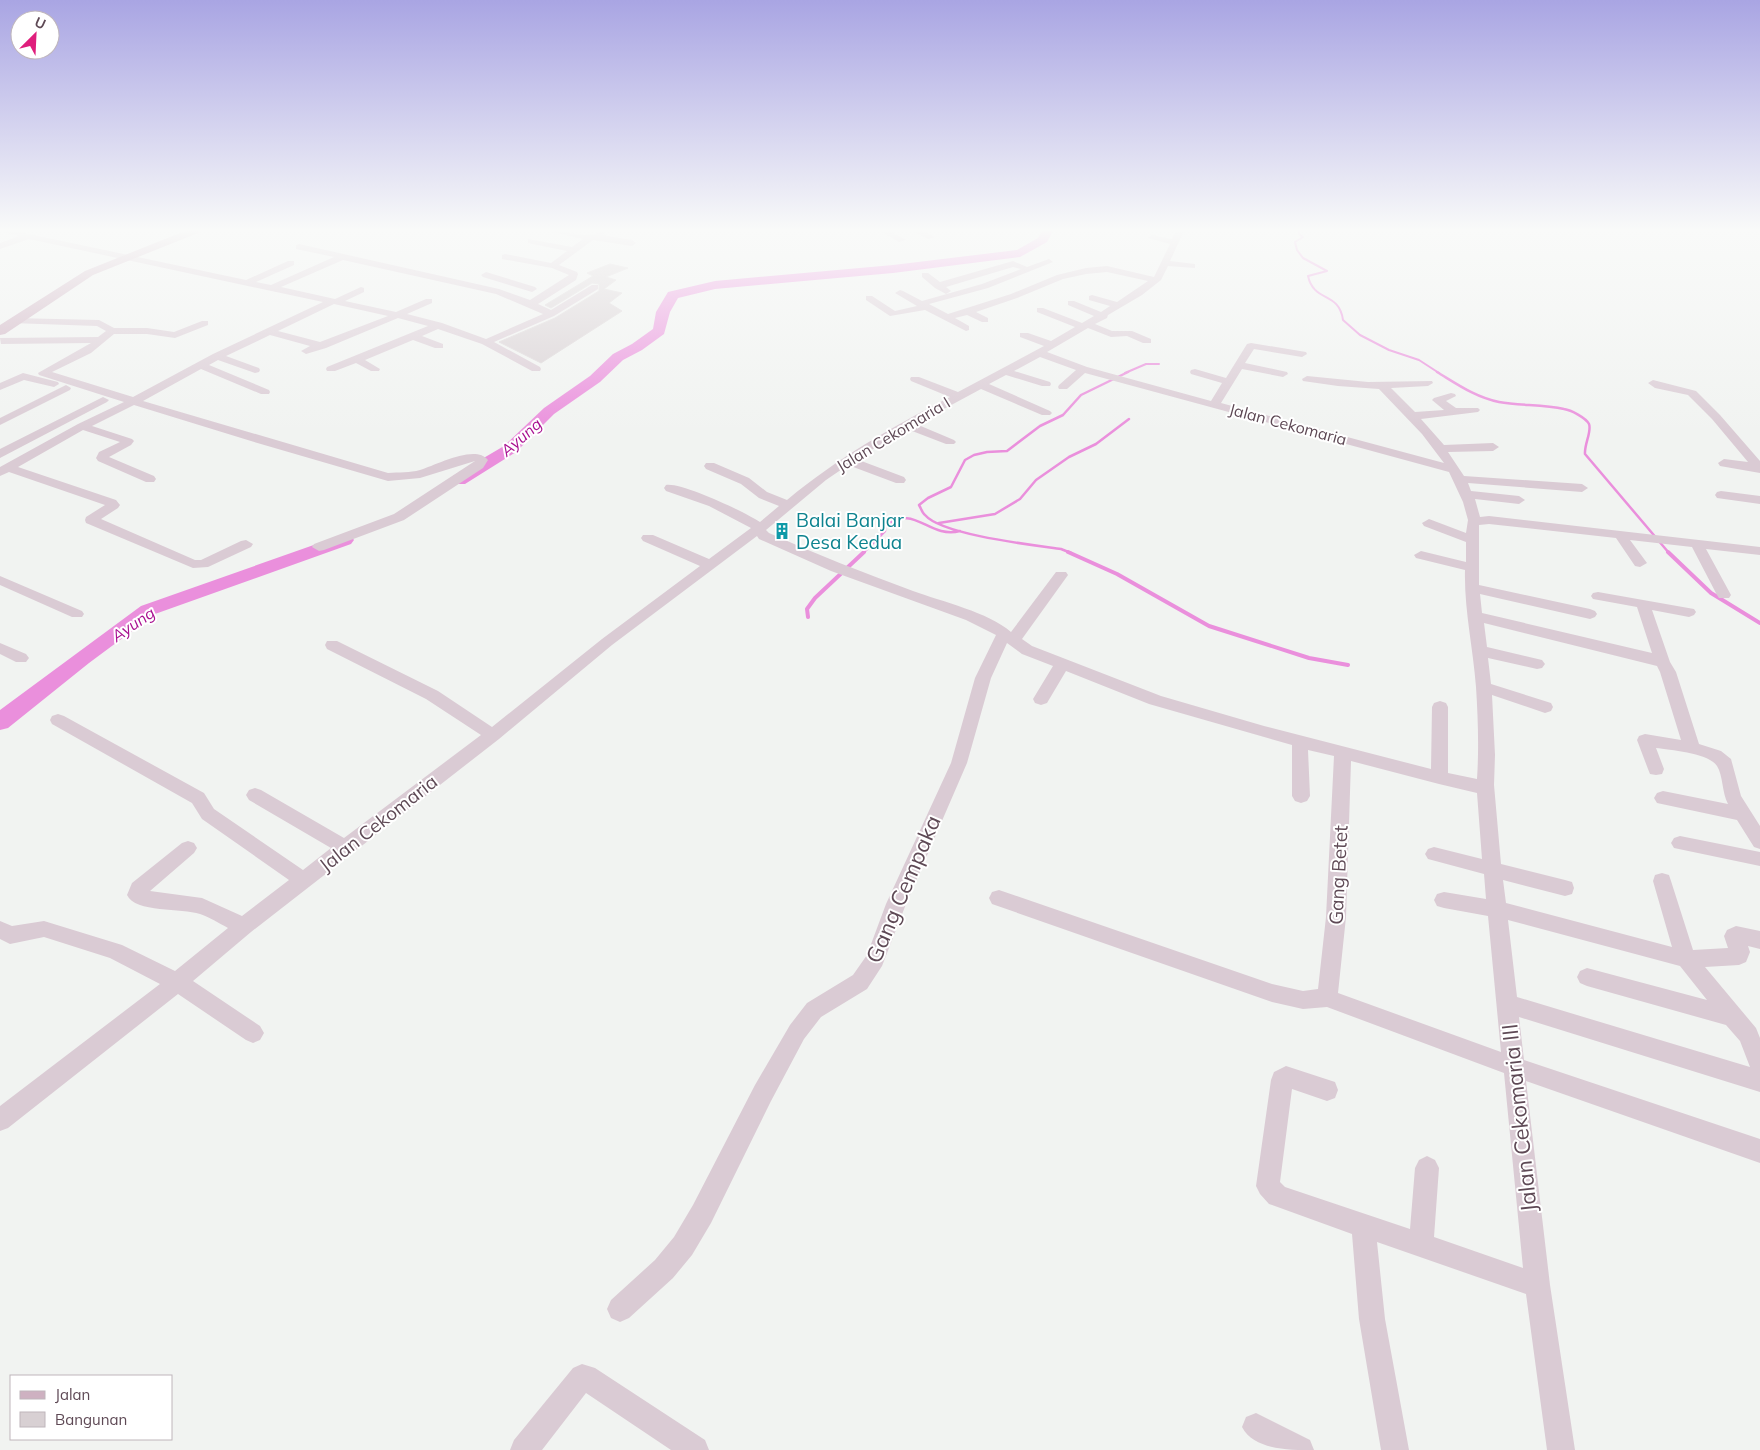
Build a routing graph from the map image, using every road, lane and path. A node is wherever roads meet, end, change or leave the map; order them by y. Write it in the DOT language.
graph roads {
  1 [pos="48,299"];
  2 [pos="321,299"];
  3 [pos="338,299"];
  4 [pos="517,299"];
  5 [pos="539,299"];
  6 [pos="576,299"];
  7 [pos="869,299"];
  8 [pos="910,299"];
  9 [pos="941,299"];
  10 [pos="1003,299"];
  11 [pos="1094,299"];
  12 [pos="1129,299"];
  13 [pos="429,300"];
  14 [pos="332,301"];
  15 [pos="1071,303"];
  16 [pos="531,304"];
  17 [pos="989,304"];
  18 [pos="922,305"];
  19 [pos="1119,306"];
  20 [pos="1040,310"];
  21 [pos="967,311"];
  22 [pos="1006,313"];
  23 [pos="552,314"];
  24 [pos="290,316"];
  25 [pos="398,316"];
  26 [pos="1104,316"];
  27 [pos="946,318"];
  28 [pos="567,320"];
  29 [pos="985,320"];
  30 [pos="14,321"];
  31 [pos="29,321"];
  32 [pos="205,323"];
  33 [pos="439,325"];
  34 [pos="1085,325"];
  35 [pos="966,328"];
  36 [pos="495,329"];
  37 [pos="112,331"];
  38 [pos="271,332"];
  39 [pos="1024,335"];
  40 [pos="415,337"];
  41 [pos="473,337"];
  42 [pos="0,338"];
  43 [pos="100,340"];
  44 [pos="1147,340"];
  45 [pos="486,342"];
  46 [pos="1052,345"];
  47 [pos="322,346"];
  48 [pos="439,346"];
  49 [pos="306,351"];
  50 [pos="1039,353"];
  51 [pos="1302,354"];
  52 [pos="218,356"];
  53 [pos="1270,358"];
  54 [pos="358,360"];
  55 [pos="200,365"];
  56 [pos="1238,365"];
  57 [pos="331,369"];
  58 [pos="375,369"];
  59 [pos="536,369"];
  60 [pos="1083,369"];
  61 [pos="254,370"];
  62 [pos="1267,370"];
  63 [pos="1005,371"];
  64 [pos="1195,372"];
  65 [pos="1283,374"];
  66 [pos="915,379"];
  67 [pos="1307,379"];
  68 [pos="1229,382"];
  69 [pos="1428,383"];
  70 [pos="1653,383"];
  71 [pos="979,384"];
  72 [pos="1046,384"];
  73 [pos="0,387"];
  74 [pos="1063,387"];
  75 [pos="1383,387"];
  76 [pos="66,388"];
  77 [pos="265,392"];
  78 [pos="958,396"];
  79 [pos="1451,396"];
  80 [pos="103,400"];
  81 [pos="129,403"];
  82 [pos="1214,404"];
  83 [pos="1474,410"];
  84 [pos="1454,412"];
  85 [pos="1046,413"];
  86 [pos="1413,416"];
  87 [pos="0,422"];
  88 [pos="906,424"];
  89 [pos="82,426"];
  90 [pos="950,442"];
  91 [pos="1493,446"];
  92 [pos="1440,449"];
  93 [pos="0,454"];
  94 [pos="847,460"];
  95 [pos="1724,463"];
  96 [pos="710,466"];
  97 [pos="1759,468"];
  98 [pos="4,470"];
  99 [pos="1456,474"];
  100 [pos="150,479"];
  101 [pos="900,480"];
  102 [pos="670,488"];
  103 [pos="1582,488"];
  104 [pos="1468,494"];
  105 [pos="1721,495"];
  106 [pos="1519,500"];
  107 [pos="1760,500"];
  108 [pos="788,505"];
  109 [pos="1475,521"];
  110 [pos="1429,523"];
  111 [pos="758,530"];
  112 [pos="1620,535"];
  113 [pos="648,538"];
  114 [pos="1473,540"];
  115 [pos="246,544"];
  116 [pos="1697,544"];
  117 [pos="318,547"];
  118 [pos="1760,552"];
  119 [pos="1421,556"];
  120 [pos="1640,563"];
  121 [pos="710,565"];
  122 [pos="1471,567"];
  123 [pos="1060,575"];
  124 [pos="0,580"];
  125 [pos="1472,588"];
  126 [pos="1724,595"];
  127 [pos="1598,596"];
  128 [pos="1644,604"];
  129 [pos="1689,612"];
  130 [pos="76,614"];
  131 [pos="1590,614"];
  132 [pos="1474,616"];
  133 [pos="1008,637"];
  134 [pos="332,645"];
  135 [pos="0,648"];
  136 [pos="1480,651"];
  137 [pos="20,658"];
  138 [pos="1662,662"];
  139 [pos="1062,664"];
  140 [pos="1537,664"];
  141 [pos="1484,687"];
  142 [pos="1041,698"];
  143 [pos="1440,707"];
  144 [pos="1545,707"];
  145 [pos="58,720"];
  146 [pos="493,734"];
  147 [pos="1300,740"];
  148 [pos="1692,748"];
  149 [pos="1343,752"];
  150 [pos="1656,769"];
  151 [pos="1439,778"];
  152 [pos="1485,785"];
  153 [pos="255,794"];
  154 [pos="1301,796"];
  155 [pos="1664,798"];
  156 [pos="1751,820"];
  157 [pos="1760,842"];
  158 [pos="1680,843"];
  159 [pos="188,848"];
  160 [pos="344,848"];
  161 [pos="1434,854"];
  162 [pos="1760,859"];
  163 [pos="1491,869"];
  164 [pos="304,881"];
  165 [pos="1662,881"];
  166 [pos="1565,888"];
  167 [pos="999,898"];
  168 [pos="1444,900"];
  169 [pos="1498,909"];
  170 [pos="244,926"];
  171 [pos="0,929"];
  172 [pos="1760,940"];
  173 [pos="1686,959"];
  174 [pos="1587,977"];
  175 [pos="178,982"];
  176 [pos="1326,998"];
  177 [pos="1506,1003"];
  178 [pos="1733,1017"];
  179 [pos="253,1033"];
  180 [pos="1760,1066"];
  181 [pos="1514,1067"];
  182 [pos="1760,1081"];
  183 [pos="1327,1090"];
  184 [pos="0,1120"];
  185 [pos="1760,1151"];
  186 [pos="1427,1168"];
  187 [pos="1363,1226"];
  188 [pos="1421,1246"];
  189 [pos="1537,1285"];
  190 [pos="620,1310"];
  191 [pos="1256,1427"];
  192 [pos="524,1450"];
  193 [pos="694,1450"];
  194 [pos="1300,1450"];
  195 [pos="1395,1450"];
  196 [pos="1561,1450"];
  1 -- 30 [label="main road"];
  2 -- 14 [label="street"];
  3 -- 14 [label="street"];
  4 -- 16 [label="street"];
  5 -- 16 [label="street"];
  6 -- 23 [label="street"];
  7 -- 18 [label="street"];
  8 -- 18 [label="street"];
  9 -- 18 [label="street"];
  10 -- 17 [label="street"];
  11 -- 19 [label="street"];
  12 -- 19 [label="street, Jalan Cekomaria I"];
  13 -- 25 [label="street"];
  14 -- 24 [label="street"];
  14 -- 25 [label="street"];
  14 -- 38 [label="street"];
  15 -- 26 [label="street"];
  16 -- 23 [label="street"];
  17 -- 21 [label="street"];
  17 -- 22 [label="street"];
  18 -- 27 [label="street"];
  19 -- 26 [label="street, Jalan Cekomaria I"];
  20 -- 34 [label="street"];
  21 -- 27 [label="street"];
  21 -- 29 [label="street"];
  23 -- 28 [label="street"];
  23 -- 45 [label="street"];
  25 -- 33 [label="street"];
  25 -- 47 [label="street"];
  26 -- 34 [label="street, Jalan Cekomaria I"];
  27 -- 35 [label="street"];
  30 -- 31 [label="street"];
  30 -- 42 [label="main road"];
  31 -- 37 [label="street"];
  31 -- 42 [label="street"];
  32 -- 37 [label="street"];
  33 -- 40 [label="street"];
  33 -- 41 [label="street"];
  34 -- 44 [label="street"];
  34 -- 46 [label="street, Jalan Cekomaria I"];
  36 -- 41 [label="street"];
  37 -- 43 [label="street"];
  38 -- 47 [label="street"];
  38 -- 52 [label="street"];
  39 -- 46 [label="street"];
  40 -- 48 [label="street"];
  40 -- 54 [label="street"];
  41 -- 45 [label="street"];
  42 -- 43 [label="street"];
  43 -- 81 [label="street"];
  45 -- 59 [label="street"];
  46 -- 50 [label="street, Jalan Cekomaria I"];
  47 -- 49 [label="street"];
  50 -- 60 [label="street, Jalan Cekomaria"];
  50 -- 63 [label="street, Jalan Cekomaria I"];
  51 -- 56 [label="street"];
  52 -- 55 [label="street"];
  52 -- 61 [label="street"];
  53 -- 62 [label="street"];
  54 -- 57 [label="street"];
  54 -- 58 [label="street"];
  55 -- 77 [label="street"];
  55 -- 81 [label="street"];
  56 -- 62 [label="street"];
  56 -- 68 [label="street"];
  60 -- 74 [label="street"];
  60 -- 82 [label="street, Jalan Cekomaria"];
  62 -- 65 [label="street"];
  63 -- 71 [label="street, Jalan Cekomaria I"];
  63 -- 72 [label="street"];
  64 -- 68 [label="street"];
  66 -- 78 [label="street"];
  67 -- 75 [label="street"];
  68 -- 82 [label="street"];
  69 -- 75 [label="street"];
  70 -- 97 [label="street"];
  71 -- 78 [label="street, Jalan Cekomaria I"];
  71 -- 85 [label="street"];
  73 -- 76 [label="street"];
  75 -- 86 [label="street"];
  76 -- 80 [label="street"];
  76 -- 87 [label="street"];
  78 -- 88 [label="street, Jalan Cekomaria I"];
  79 -- 84 [label="street"];
  80 -- 81 [label="street"];
  80 -- 93 [label="street"];
  81 -- 89 [label="street"];
  81 -- 117 [label="street"];
  82 -- 99 [label="street, Jalan Cekomaria"];
  83 -- 84 [label="street"];
  84 -- 86 [label="street"];
  86 -- 92 [label="street"];
  88 -- 90 [label="street"];
  88 -- 94 [label="street, Jalan Cekomaria I"];
  89 -- 98 [label="street"];
  89 -- 100 [label="street"];
  91 -- 92 [label="street"];
  92 -- 99 [label="street"];
  94 -- 101 [label="street"];
  94 -- 108 [label="street, Jalan Cekomaria I"];
  95 -- 97 [label="street"];
  96 -- 108 [label="street"];
  98 -- 115 [label="street"];
  99 -- 103 [label="street, Jalan Cekomaria"];
  99 -- 104 [label="street"];
  102 -- 111 [label="street"];
  104 -- 106 [label="street"];
  104 -- 109 [label="street"];
  105 -- 107 [label="street"];
  108 -- 111 [label="street, Jalan Cekomaria I"];
  109 -- 112 [label="street"];
  109 -- 114 [label="street, Jalan Cekomaria III"];
  110 -- 114 [label="street"];
  111 -- 121 [label="street, Jalan Cekomaria"];
  111 -- 133 [label="street"];
  112 -- 116 [label="street"];
  112 -- 120 [label="street"];
  113 -- 121 [label="street"];
  114 -- 122 [label="street, Jalan Cekomaria III"];
  116 -- 118 [label="street"];
  116 -- 126 [label="street"];
  119 -- 122 [label="street"];
  121 -- 146 [label="street, Jalan Cekomaria"];
  122 -- 125 [label="street, Jalan Cekomaria III"];
  123 -- 133 [label="street, Gang Cempaka"];
  124 -- 130 [label="street"];
  125 -- 131 [label="street"];
  125 -- 132 [label="street, Jalan Cekomaria III"];
  127 -- 128 [label="street"];
  128 -- 129 [label="street"];
  128 -- 138 [label="street"];
  132 -- 136 [label="street, Jalan Cekomaria III"];
  132 -- 138 [label="street"];
  133 -- 139 [label="street"];
  133 -- 190 [label="street, Gang Cempaka"];
  134 -- 146 [label="street"];
  135 -- 137 [label="street"];
  136 -- 140 [label="street"];
  136 -- 141 [label="street, Jalan Cekomaria III"];
  138 -- 148 [label="street"];
  139 -- 142 [label="street"];
  139 -- 147 [label="street"];
  141 -- 144 [label="street"];
  141 -- 152 [label="street, Jalan Cekomaria III"];
  143 -- 151 [label="street"];
  145 -- 164 [label="street"];
  146 -- 160 [label="street, Jalan Cekomaria"];
  147 -- 149 [label="street"];
  147 -- 154 [label="street"];
  148 -- 150 [label="street"];
  148 -- 156 [label="street"];
  149 -- 151 [label="street"];
  149 -- 176 [label="street, Gang Betet"];
  151 -- 152 [label="street"];
  152 -- 163 [label="street, Jalan Cekomaria III"];
  153 -- 160 [label="street"];
  155 -- 156 [label="street"];
  156 -- 157 [label="street"];
  158 -- 162 [label="street"];
  159 -- 170 [label="street"];
  160 -- 164 [label="street, Jalan Cekomaria"];
  161 -- 163 [label="street"];
  163 -- 166 [label="street"];
  163 -- 169 [label="street, Jalan Cekomaria III"];
  164 -- 170 [label="street, Jalan Cekomaria"];
  165 -- 173 [label="street"];
  167 -- 176 [label="street"];
  168 -- 169 [label="street"];
  169 -- 173 [label="street"];
  169 -- 177 [label="street, Jalan Cekomaria III"];
  170 -- 175 [label="street, Jalan Cekomaria"];
  171 -- 175 [label="street"];
  172 -- 173 [label="street"];
  173 -- 178 [label="street"];
  174 -- 178 [label="street"];
  175 -- 179 [label="street"];
  175 -- 184 [label="street, Jalan Cekomaria"];
  176 -- 181 [label="street"];
  177 -- 181 [label="street, Jalan Cekomaria III"];
  177 -- 182 [label="street"];
  178 -- 180 [label="street"];
  181 -- 185 [label="street"];
  181 -- 189 [label="street, Jalan Cekomaria III"];
  183 -- 187 [label="street"];
  186 -- 188 [label="street"];
  187 -- 188 [label="street"];
  187 -- 195 [label="street"];
  188 -- 189 [label="street"];
  189 -- 196 [label="street, Jalan Cekomaria III"];
  191 -- 194 [label="street"];
  192 -- 193 [label="street"];
}
